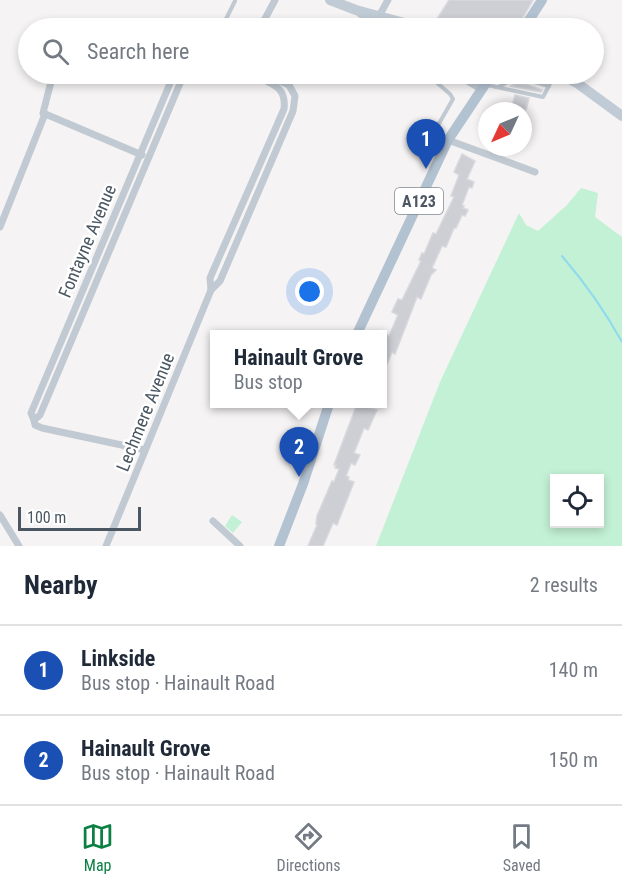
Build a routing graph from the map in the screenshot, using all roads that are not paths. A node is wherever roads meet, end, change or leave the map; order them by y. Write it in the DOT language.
graph roads {
  1 [pos="274,0"];
  2 [pos="330,0"];
  3 [pos="388,0"];
  4 [pos="542,0"];
  5 [pos="235,1"];
  6 [pos="356,10"];
  7 [pos="379,16"];
  8 [pos="227,18"];
  9 [pos="265,18"];
  10 [pos="366,18"];
  11 [pos="386,18"];
  12 [pos="530,18"];
  13 [pos="51,84"];
  14 [pos="170,84"];
  15 [pos="179,84"];
  16 [pos="272,84"];
  17 [pos="286,84"];
  18 [pos="438,84"];
  19 [pos="476,84"];
  20 [pos="485,84"];
  21 [pos="502,84"];
  22 [pos="540,84"];
  23 [pos="578,84"];
  24 [pos="549,86"];
  25 [pos="483,87"];
  26 [pos="499,87"];
  27 [pos="44,113"];
  28 [pos="622,116"];
  29 [pos="280,119"];
  30 [pos="288,123"];
  31 [pos="437,127"];
  32 [pos="448,140"];
  33 [pos="144,156"];
  34 [pos="535,172"];
  35 [pos="245,198"];
  36 [pos="254,202"];
  37 [pos="0,227"];
  38 [pos="90,284"];
  39 [pos="212,290"];
  40 [pos="359,330"];
  41 [pos="328,408"];
  42 [pos="37,418"];
  43 [pos="146,450"];
  44 [pos="0,515"];
  45 [pos="213,521"];
  46 [pos="19,546"];
  47 [pos="106,546"];
  48 [pos="240,546"];
  49 [pos="279,546"];
  1 -- 9 [label="street"];
  2 -- 6 [label="main road"];
  3 -- 7 [label="street"];
  4 -- 12 [label="main road"];
  5 -- 8 [label="lane"];
  6 -- 7 [label="main road"];
  6 -- 10 [label="street"];
  7 -- 11 [label="main road"];
  13 -- 27 [label="street"];
  14 -- 33 [label="street, Fontayne Avenue"];
  15 -- 33 [label="street, Fontayne Avenue"];
  16 -- 29 [label="street, Lechmere Avenue"];
  17 -- 30 [label="street, Lechmere Avenue"];
  18 -- 31 [label="lane"];
  19 -- 25 [label="street"];
  20 -- 25 [label="main road, A123"];
  21 -- 26 [label="lane"];
  22 -- 24 [label="lane"];
  23 -- 28 [label="main road"];
  24 -- 26 [label="lane"];
  25 -- 26 [label="lane"];
  25 -- 32 [label="main road, A123"];
  27 -- 33 [label="street"];
  27 -- 37 [label="street"];
  29 -- 30 [label="street"];
  29 -- 35 [label="street, Lechmere Avenue"];
  30 -- 36 [label="street, Lechmere Avenue"];
  32 -- 34 [label="street"];
  32 -- 40 [label="main road, A123"];
  33 -- 38 [label="street, Fontayne Avenue"];
  35 -- 36 [label="street"];
  35 -- 39 [label="street, Lechmere Avenue"];
  36 -- 39 [label="street, Lechmere Avenue"];
  38 -- 42 [label="street, Fontayne Avenue"];
  38 -- 42 [label="street, Fontayne Avenue"];
  39 -- 43 [label="street, Lechmere Avenue"];
  41 -- 49 [label="main road"];
  42 -- 43 [label="street"];
  43 -- 47 [label="street, Lechmere Avenue"];
  44 -- 46 [label="street"];
  45 -- 48 [label="street"];
}
